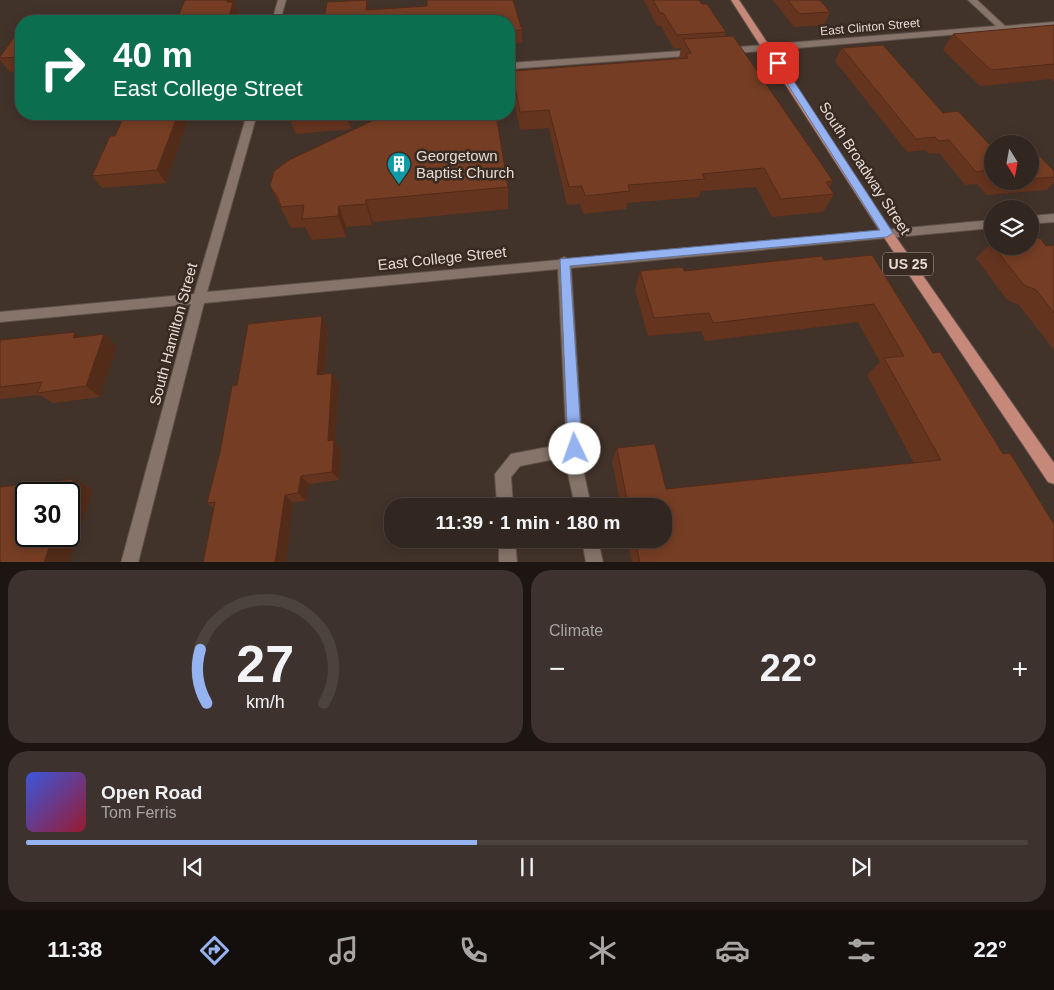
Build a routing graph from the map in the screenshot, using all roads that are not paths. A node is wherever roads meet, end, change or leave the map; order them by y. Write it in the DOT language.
graph roads {
  1 [pos="282,0"];
  2 [pos="736,0"];
  3 [pos="972,0"];
  4 [pos="278,15"];
  5 [pos="1054,24"];
  6 [pos="1004,29"];
  7 [pos="768,48"];
  8 [pos="715,51"];
  9 [pos="705,52"];
  10 [pos="515,66"];
  11 [pos="250,120"];
  12 [pos="1054,218"];
  13 [pos="1039,219"];
  14 [pos="984,225"];
  15 [pos="887,233"];
  16 [pos="564,262"];
  17 [pos="199,298"];
  18 [pos="0,316"];
  19 [pos="575,449"];
  20 [pos="1054,476"];
  21 [pos="504,498"];
  22 [pos="581,498"];
  23 [pos="507,548"];
  24 [pos="592,548"];
  25 [pos="128,562"];
  26 [pos="508,562"];
  27 [pos="594,562"];
  1 -- 4 [label="street"];
  2 -- 7 [label="main road, South Broadway Street / US 25"];
  3 -- 6 [label="street"];
  5 -- 6 [label="street, East Clinton Street"];
  6 -- 7 [label="street, East Clinton Street"];
  7 -- 8 [label="street, East Clinton Street"];
  7 -- 15 [label="main road, South Broadway Street / US 25"];
  9 -- 10 [label="street"];
  11 -- 17 [label="street, South Hamilton Street"];
  12 -- 13 [label="street"];
  14 -- 15 [label="street, East College Street"];
  15 -- 16 [label="street, East College Street"];
  15 -- 20 [label="main road, South Broadway Street / US 25"];
  16 -- 17 [label="street, East College Street"];
  16 -- 19 [label="street"];
  17 -- 18 [label="street, East College Street"];
  17 -- 25 [label="street, South Hamilton Street"];
  19 -- 21 [label="street"];
  19 -- 22 [label="street"];
  23 -- 26 [label="street"];
  24 -- 27 [label="street"];
}
